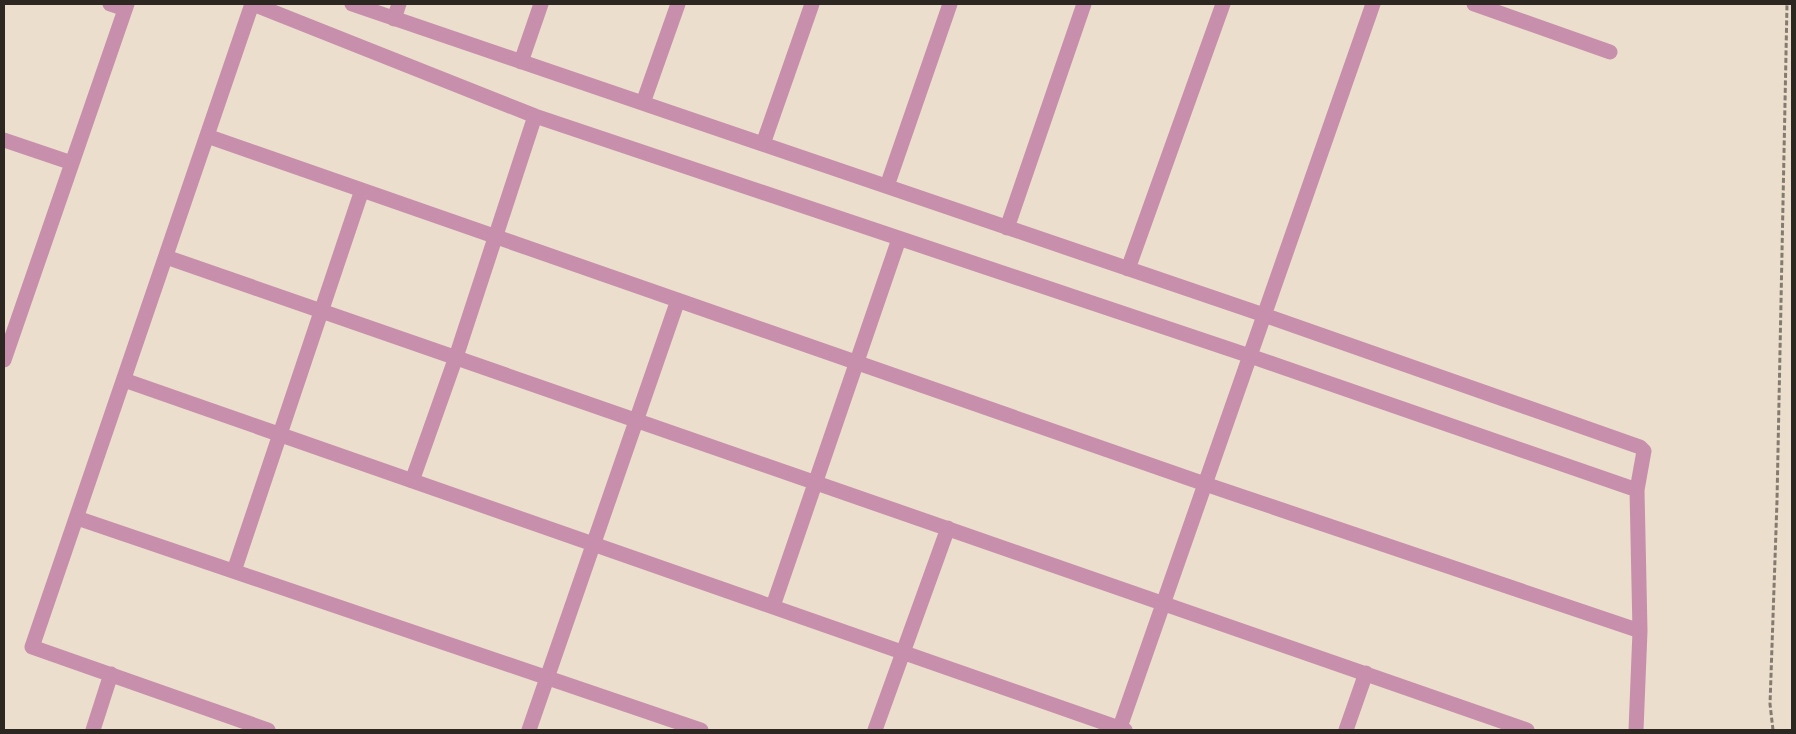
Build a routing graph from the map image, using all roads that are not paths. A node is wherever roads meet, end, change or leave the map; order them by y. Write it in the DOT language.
graph roads {
  1 [pos="110,4"];
  2 [pos="253,4"];
  3 [pos="352,4"];
  4 [pos="399,4"];
  5 [pos="541,4"];
  6 [pos="678,4"];
  7 [pos="812,4"];
  8 [pos="950,4"];
  9 [pos="1084,4"];
  10 [pos="1223,4"];
  11 [pos="1373,4"];
  12 [pos="1474,4"];
  13 [pos="126,6"];
  14 [pos="394,19"];
  15 [pos="1610,52"];
  16 [pos="521,62"];
  17 [pos="643,103"];
  18 [pos="535,116"];
  19 [pos="208,136"];
  20 [pos="4,140"];
  21 [pos="764,144"];
  22 [pos="72,163"];
  23 [pos="887,186"];
  24 [pos="362,190"];
  25 [pos="1007,228"];
  26 [pos="496,237"];
  27 [pos="899,238"];
  28 [pos="166,257"];
  29 [pos="1128,269"];
  30 [pos="678,300"];
  31 [pos="321,311"];
  32 [pos="1264,315"];
  33 [pos="11,318"];
  34 [pos="1250,356"];
  35 [pos="456,357"];
  36 [pos="4,360"];
  37 [pos="857,363"];
  38 [pos="124,380"];
  39 [pos="636,420"];
  40 [pos="280,434"];
  41 [pos="412,481"];
  42 [pos="816,482"];
  43 [pos="1205,484"];
  44 [pos="1637,490"];
  45 [pos="76,518"];
  46 [pos="948,528"];
  47 [pos="594,544"];
  48 [pos="234,572"];
  49 [pos="1163,604"];
  50 [pos="773,606"];
  51 [pos="1640,631"];
  52 [pos="903,652"];
  53 [pos="1366,673"];
  54 [pos="111,674"];
  55 [pos="547,678"];
  56 [pos="235,725"];
  57 [pos="93,730"];
  58 [pos="268,730"];
  59 [pos="528,730"];
  60 [pos="701,730"];
  61 [pos="875,730"];
  62 [pos="1121,730"];
  63 [pos="1346,730"];
  64 [pos="1527,730"];
  65 [pos="1636,730"];
  1 -- 13 [label="street"];
  2 -- 18 [label="street"];
  2 -- 19 [label="street"];
  3 -- 14 [label="street"];
  4 -- 14 [label="street"];
  5 -- 16 [label="street"];
  6 -- 17 [label="street"];
  7 -- 21 [label="street"];
  8 -- 23 [label="street"];
  9 -- 25 [label="street"];
  10 -- 29 [label="street"];
  11 -- 32 [label="street"];
  12 -- 15 [label="street"];
  13 -- 22 [label="street"];
  14 -- 16 [label="street"];
  16 -- 17 [label="street"];
  17 -- 21 [label="street"];
  18 -- 26 [label="street"];
  18 -- 27 [label="street"];
  19 -- 24 [label="street"];
  19 -- 28 [label="street"];
  20 -- 22 [label="street"];
  21 -- 23 [label="street"];
  22 -- 33 [label="street"];
  23 -- 25 [label="street"];
  24 -- 26 [label="street"];
  24 -- 31 [label="street"];
  25 -- 29 [label="street"];
  26 -- 30 [label="street"];
  26 -- 35 [label="street"];
  27 -- 34 [label="street"];
  27 -- 37 [label="street"];
  28 -- 31 [label="street"];
  28 -- 38 [label="street"];
  29 -- 32 [label="street"];
  30 -- 37 [label="street"];
  30 -- 39 [label="street"];
  31 -- 35 [label="street"];
  31 -- 40 [label="street"];
  32 -- 34 [label="street"];
  32 -- 44 [label="street"];
  33 -- 36 [label="street"];
  34 -- 43 [label="street"];
  34 -- 44 [label="street"];
  35 -- 39 [label="street"];
  35 -- 41 [label="street"];
  37 -- 42 [label="street"];
  37 -- 43 [label="street"];
  38 -- 40 [label="street"];
  38 -- 45 [label="street"];
  39 -- 42 [label="street"];
  39 -- 47 [label="street"];
  40 -- 41 [label="street"];
  40 -- 48 [label="street"];
  41 -- 47 [label="street"];
  42 -- 46 [label="street"];
  42 -- 50 [label="street"];
  43 -- 49 [label="street"];
  43 -- 51 [label="street"];
  44 -- 51 [label="street"];
  45 -- 48 [label="street"];
  45 -- 54 [label="street"];
  46 -- 49 [label="street"];
  46 -- 52 [label="street"];
  47 -- 50 [label="street"];
  47 -- 55 [label="street"];
  48 -- 55 [label="street"];
  49 -- 53 [label="street"];
  49 -- 62 [label="street"];
  50 -- 52 [label="street"];
  51 -- 65 [label="street"];
  52 -- 61 [label="street"];
  52 -- 62 [label="street"];
  53 -- 63 [label="street"];
  53 -- 64 [label="street"];
  54 -- 56 [label="street"];
  54 -- 57 [label="street"];
  55 -- 59 [label="street"];
  55 -- 60 [label="street"];
  56 -- 58 [label="street"];
}
